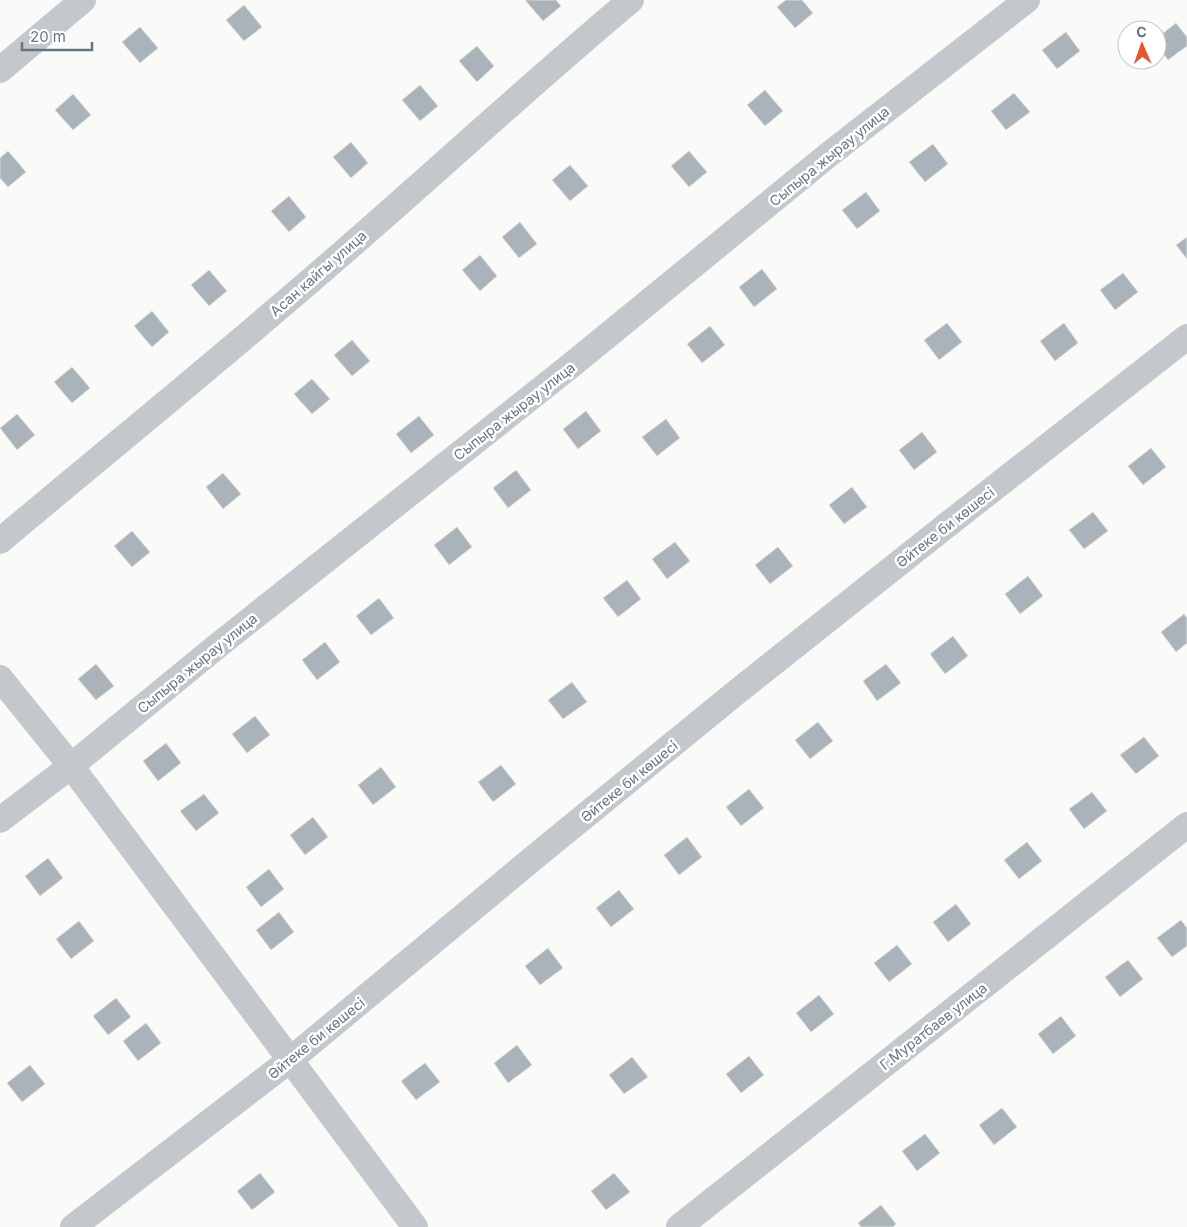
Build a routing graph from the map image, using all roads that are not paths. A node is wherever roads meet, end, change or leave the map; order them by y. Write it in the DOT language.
graph roads {
  1 [pos="84,0"];
  2 [pos="632,0"];
  3 [pos="1027,0"];
  4 [pos="0,70"];
  5 [pos="1187,337"];
  6 [pos="0,541"];
  7 [pos="0,678"];
  8 [pos="71,766"];
  9 [pos="0,820"];
  10 [pos="1187,825"];
  11 [pos="290,1060"];
  12 [pos="73,1227"];
  13 [pos="415,1227"];
  14 [pos="680,1227"];
  1 -- 4 [label="street"];
  2 -- 6 [label="street, Асан кайгы улица"];
  3 -- 8 [label="street, Сыпыра жырау улица"];
  5 -- 11 [label="street, Әйтеке би көшесі"];
  7 -- 8 [label="street"];
  8 -- 9 [label="street, Сыпыра жырау улица"];
  8 -- 11 [label="street"];
  10 -- 14 [label="street, Г.Муратбаев улица"];
  11 -- 12 [label="street, Әйтеке би көшесі"];
  11 -- 13 [label="street"];
}
